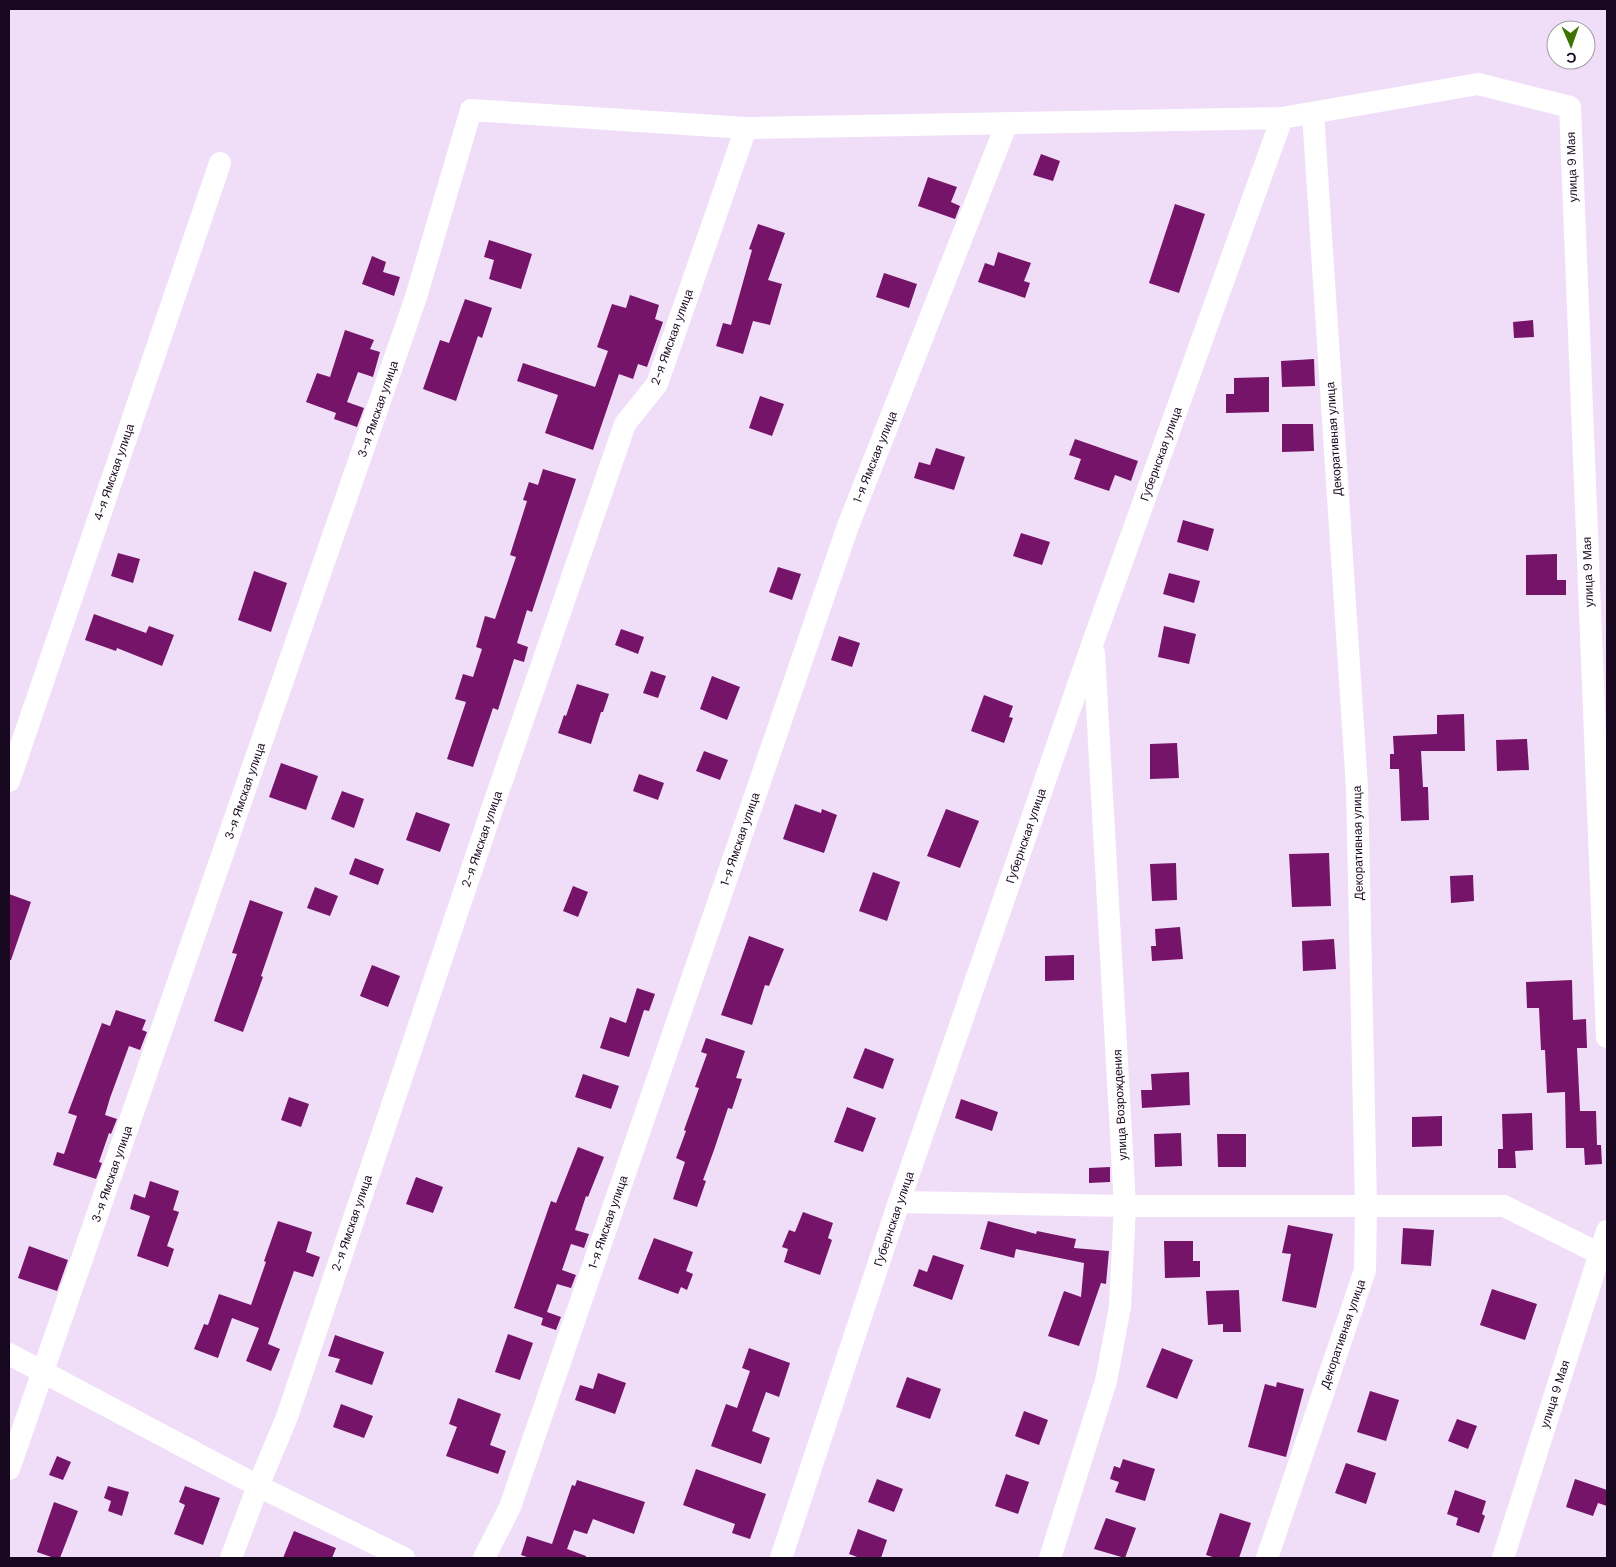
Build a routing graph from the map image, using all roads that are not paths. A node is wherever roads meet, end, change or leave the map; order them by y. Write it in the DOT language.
graph roads {
  1 [pos="1313,113"];
  2 [pos="1282,118"];
  3 [pos="1007,123"];
  4 [pos="746,128"];
  5 [pos="220,164"];
  6 [pos="1093,642"];
  7 [pos="9,781"];
  8 [pos="1604,924"];
  9 [pos="1607,1037"];
  10 [pos="899,1202"];
  11 [pos="1366,1205"];
  12 [pos="1125,1206"];
  13 [pos="1607,1231"];
  14 [pos="1600,1254"];
  15 [pos="9,1354"];
  16 [pos="43,1372"];
  17 [pos="9,1470"];
  18 [pos="258,1486"];
  19 [pos="231,1558"];
  20 [pos="404,1558"];
  21 [pos="484,1558"];
  22 [pos="781,1558"];
  23 [pos="1050,1558"];
  24 [pos="1267,1558"];
  25 [pos="1503,1558"];
  1 -- 2 [label="street"];
  1 -- 8 [label="street, улица 9 Мая"];
  1 -- 11 [label="street, Декоративная улица"];
  2 -- 3 [label="street"];
  2 -- 6 [label="street, Губернская улица"];
  3 -- 4 [label="street"];
  3 -- 21 [label="street, 1-я Ямская улица"];
  4 -- 16 [label="street, 3-я Ямская улица"];
  4 -- 18 [label="street, 2-я Ямская улица"];
  5 -- 7 [label="street, 4-я Ямская улица"];
  6 -- 10 [label="street, Губернская улица"];
  6 -- 12 [label="street, улица Возрождения"];
  8 -- 9 [label="street, улица 9 Мая"];
  10 -- 12 [label="street"];
  10 -- 22 [label="street, Губернская улица"];
  11 -- 12 [label="street"];
  11 -- 14 [label="street"];
  11 -- 24 [label="street, Декоративная улица"];
  12 -- 23 [label="street, улица Возрождения"];
  13 -- 14 [label="street, улица 9 Мая"];
  14 -- 25 [label="street, улица 9 Мая"];
  15 -- 16 [label="street"];
  16 -- 17 [label="street, 3-я Ямская улица"];
  16 -- 18 [label="street"];
  18 -- 19 [label="street, 2-я Ямская улица"];
  18 -- 20 [label="street"];
}
